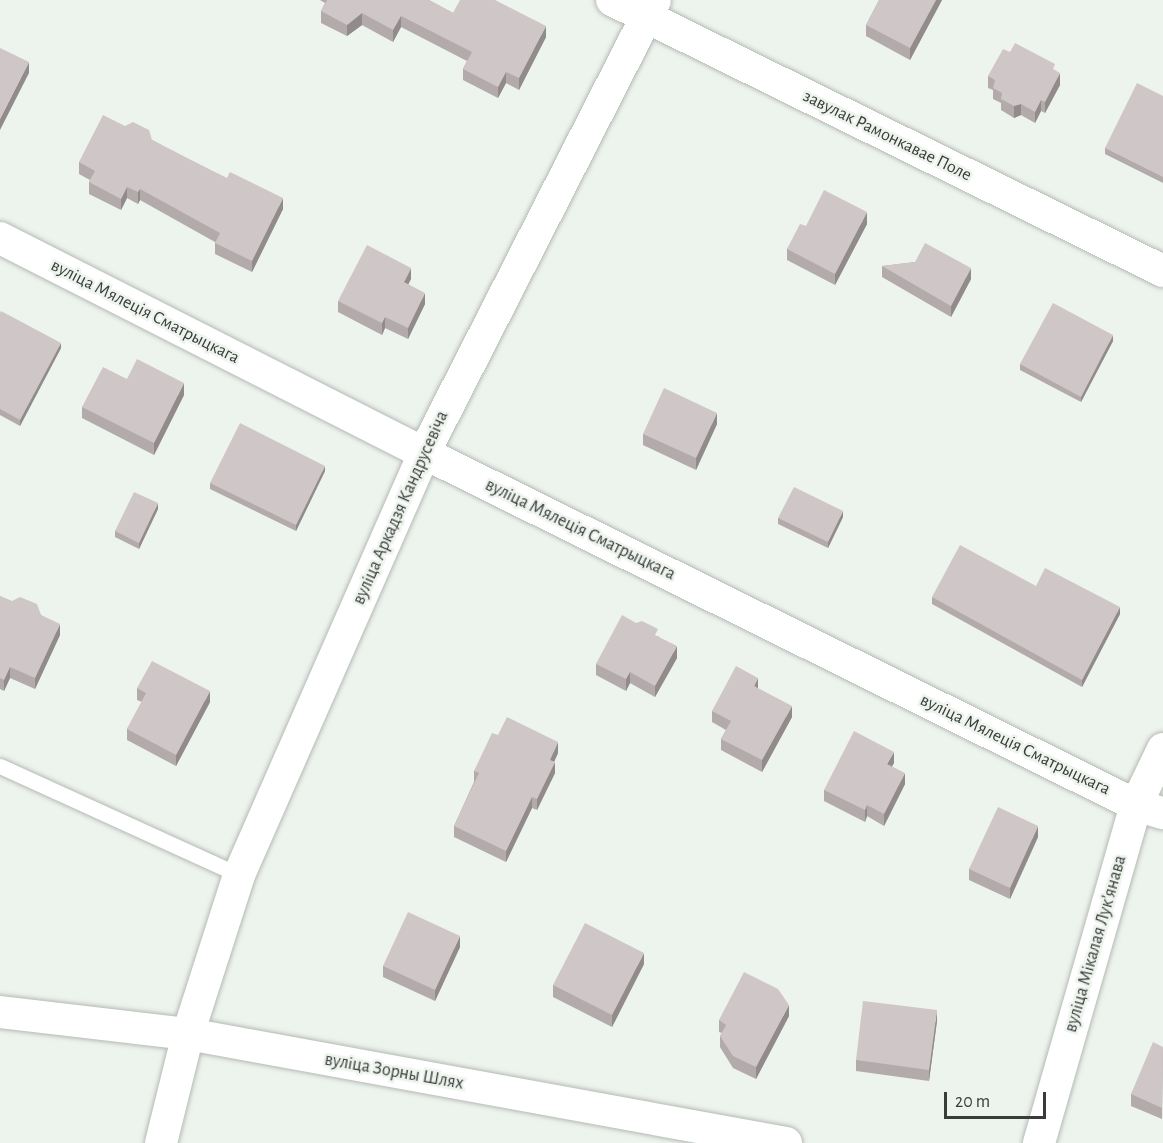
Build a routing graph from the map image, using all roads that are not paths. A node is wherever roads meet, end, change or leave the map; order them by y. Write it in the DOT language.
graph roads {
  1 [pos="612,0"];
  2 [pos="651,9"];
  3 [pos="0,238"];
  4 [pos="1163,271"];
  5 [pos="424,453"];
  6 [pos="1163,749"];
  7 [pos="0,766"];
  8 [pos="1150,809"];
  9 [pos="239,875"];
  10 [pos="0,1012"];
  11 [pos="188,1034"];
  12 [pos="161,1143"];
  13 [pos="786,1143"];
  14 [pos="1040,1143"];
  1 -- 2 [label="street, завулак Рамонкавае Поле"];
  2 -- 4 [label="street, завулак Рамонкавае Поле"];
  2 -- 5 [label="street, вуліца Аркадзя Кандрусевіча"];
  3 -- 5 [label="street, вуліца Мялеція Сматрыцкага"];
  5 -- 8 [label="street, вуліца Мялеція Сматрыцкага"];
  5 -- 9 [label="street, вуліца Аркадзя Кандрусевіча"];
  6 -- 8 [label="street, вуліца Мікалая Лукʼянава"];
  7 -- 9 [label="lane"];
  8 -- 14 [label="street, вуліца Мікалая Лукʼянава"];
  9 -- 11 [label="street, вуліца Аркадзя Кандрусевіча"];
  10 -- 11 [label="street, вуліца Зорны Шлях"];
  11 -- 12 [label="street, вуліца Аркадзя Кандрусевіча"];
  11 -- 13 [label="street, вуліца Зорны Шлях"];
}
